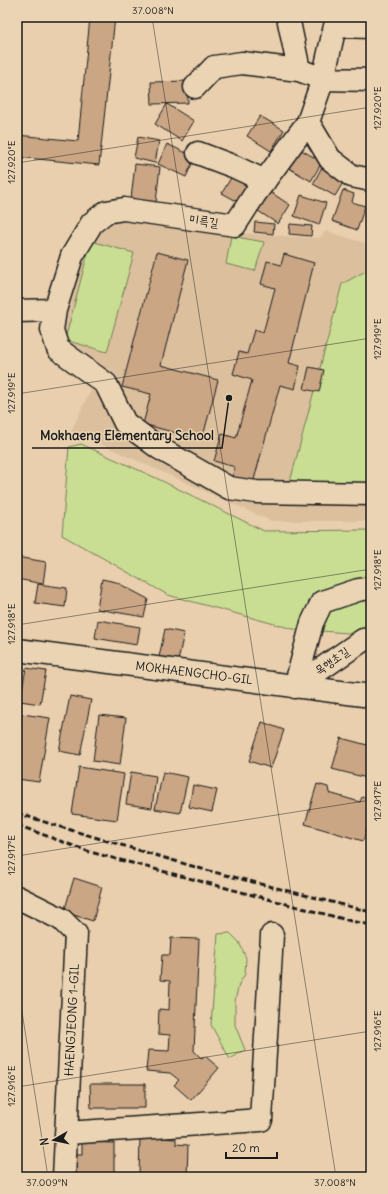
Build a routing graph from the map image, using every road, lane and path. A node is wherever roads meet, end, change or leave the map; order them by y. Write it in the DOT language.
graph roads {
  1 [pos="288,17"];
  2 [pos="371,26"];
  3 [pos="299,70"];
  4 [pos="323,79"];
  5 [pos="371,80"];
  6 [pos="195,87"];
  7 [pos="308,122"];
  8 [pos="198,153"];
  9 [pos="265,180"];
  10 [pos="371,180"];
  11 [pos="55,310"];
  12 [pos="17,311"];
  13 [pos="371,494"];
  14 [pos="371,588"];
  15 [pos="371,639"];
  16 [pos="17,650"];
  17 [pos="295,687"];
  18 [pos="371,696"];
  19 [pos="17,897"];
  20 [pos="272,935"];
  21 [pos="66,1133"];
  22 [pos="64,1177"];
  1 -- 3 [label="street"];
  2 -- 4 [label="street, 미륵길"];
  3 -- 4 [label="street"];
  3 -- 6 [label="street"];
  4 -- 5 [label="street"];
  4 -- 7 [label="street, 미륵길"];
  7 -- 9 [label="street, 미륵길"];
  7 -- 10 [label="street"];
  8 -- 9 [label="street"];
  9 -- 11 [label="street, 미륵길"];
  11 -- 12 [label="street"];
  11 -- 13 [label="street"];
  14 -- 17 [label="street"];
  15 -- 17 [label="street, 목행초길"];
  16 -- 17 [label="street, MOKHAENGCHO-GIL"];
  17 -- 18 [label="street, MOKHAENGCHO-GIL"];
  19 -- 21 [label="street, HAENGJEONG 1-GIL"];
  20 -- 21 [label="street"];
  21 -- 22 [label="street, HAENGJEONG 1-GIL"];
}
